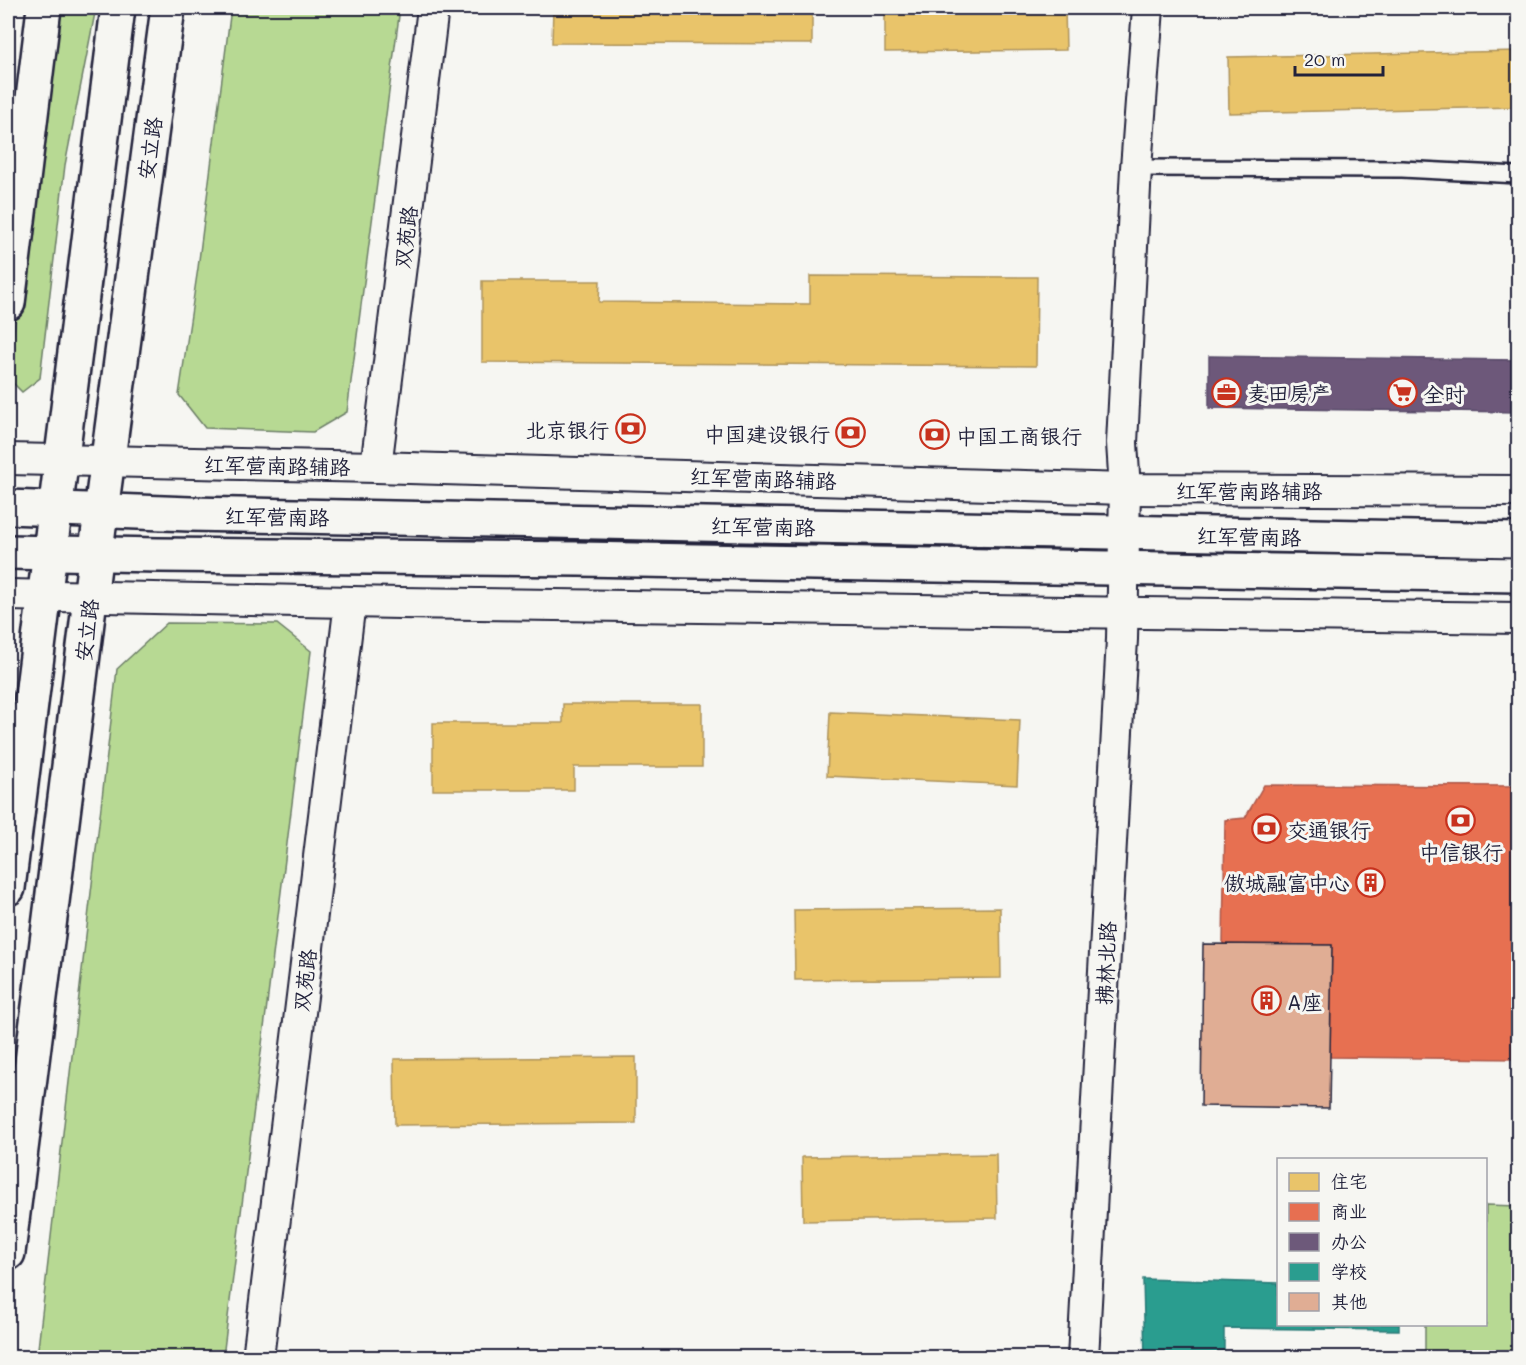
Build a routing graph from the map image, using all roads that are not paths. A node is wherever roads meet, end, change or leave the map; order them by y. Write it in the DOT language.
graph roads {
  1 [pos="44,8"];
  2 [pos="118,8"];
  3 [pos="168,8"];
  4 [pos="433,8"];
  5 [pos="1148,8"];
  6 [pos="1136,168"];
  7 [pos="1518,175"];
  8 [pos="8,303"];
  9 [pos="8,459"];
  10 [pos="61,461"];
  11 [pos="108,462"];
  12 [pos="376,467"];
  13 [pos="1125,489"];
  14 [pos="1518,491"];
  15 [pos="8,507"];
  16 [pos="55,509"];
  17 [pos="101,511"];
  18 [pos="1124,534"];
  19 [pos="1518,540"];
  20 [pos="8,552"];
  21 [pos="49,553"];
  22 [pos="96,554"];
  23 [pos="1123,568"];
  24 [pos="1518,575"];
  25 [pos="8,595"];
  26 [pos="44,596"];
  27 [pos="90,597"];
  28 [pos="350,602"];
  29 [pos="1122,614"];
  30 [pos="1518,618"];
  31 [pos="8,888"];
  32 [pos="8,1252"];
  33 [pos="258,1358"];
  34 [pos="1083,1358"];
  1 -- 8 [label="main road"];
  2 -- 10 [label="main road"];
  3 -- 11 [label="main road, 安立路"];
  4 -- 12 [label="street, 双苑路"];
  5 -- 6 [label="street, 拂林北路"];
  6 -- 7 [label="lane"];
  6 -- 13 [label="street, 拂林北路"];
  9 -- 10 [label="street, 红军营南路辅路"];
  10 -- 11 [label="street, 红军营南路辅路"];
  10 -- 16 [label="main road"];
  11 -- 12 [label="street, 红军营南路辅路"];
  11 -- 17 [label="main road, 安立路"];
  12 -- 13 [label="street, 红军营南路辅路"];
  13 -- 14 [label="street, 红军营南路辅路"];
  13 -- 18 [label="street, 拂林北路"];
  15 -- 16 [label="main road, 红军营南路"];
  16 -- 17 [label="main road, 红军营南路"];
  16 -- 21 [label="main road"];
  17 -- 18 [label="main road, 红军营南路"];
  17 -- 22 [label="main road, 安立路"];
  18 -- 19 [label="main road, 红军营南路"];
  18 -- 23 [label="street, 拂林北路"];
  20 -- 21 [label="main road, 红军营南路"];
  21 -- 22 [label="main road, 红军营南路"];
  21 -- 26 [label="main road"];
  22 -- 23 [label="main road, 红军营南路"];
  22 -- 27 [label="main road, 安立路"];
  23 -- 24 [label="main road, 红军营南路"];
  23 -- 29 [label="street, 拂林北路"];
  25 -- 26 [label="street"];
  26 -- 27 [label="street"];
  26 -- 31 [label="main road"];
  27 -- 28 [label="street"];
  27 -- 32 [label="main road, 安立路"];
  28 -- 29 [label="street"];
  28 -- 33 [label="street, 双苑路"];
  29 -- 30 [label="street"];
  29 -- 34 [label="street, 拂林北路"];
}
